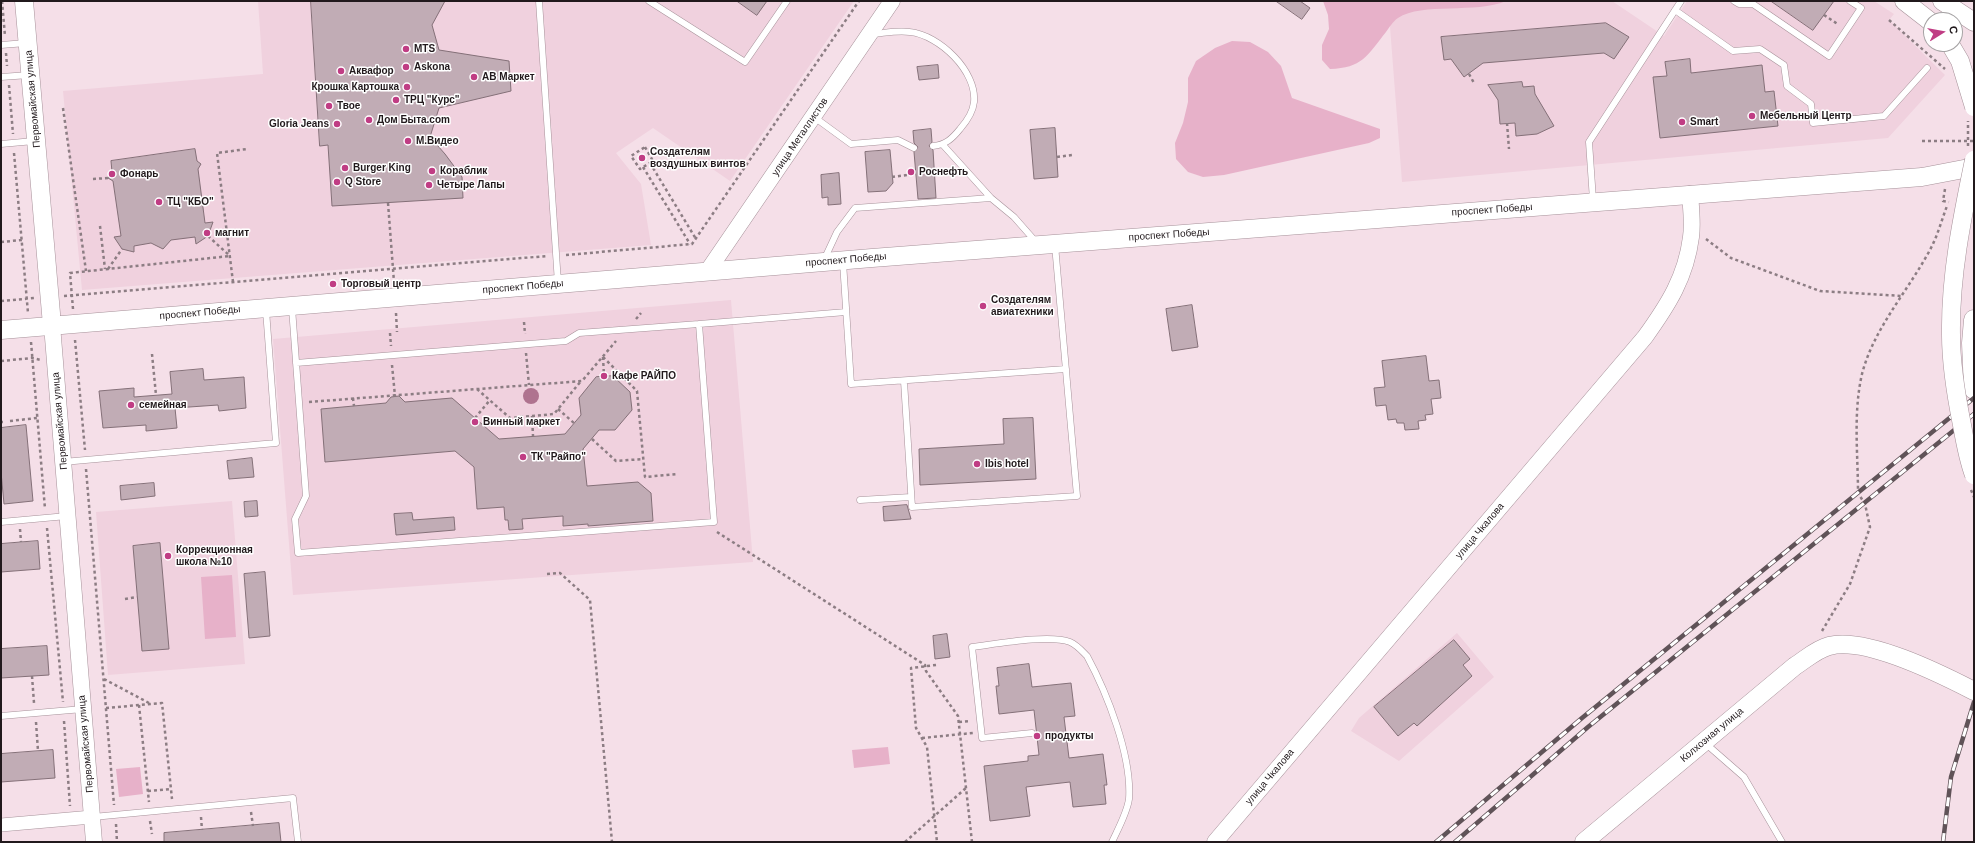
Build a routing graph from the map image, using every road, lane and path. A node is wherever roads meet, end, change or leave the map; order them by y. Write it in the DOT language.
graph roads {
  1 [pos="2,1"];
  2 [pos="24,1"];
  3 [pos="539,1"];
  4 [pos="648,1"];
  5 [pos="787,1"];
  6 [pos="859,1"];
  7 [pos="892,1"];
  8 [pos="1681,1"];
  9 [pos="1734,1"];
  10 [pos="1850,1"];
  11 [pos="1904,1"];
  12 [pos="1942,1"];
  13 [pos="1675,10"];
  14 [pos="1824,15"];
  15 [pos="1923,16"];
  16 [pos="1974,22"];
  17 [pos="1846,30"];
  18 [pos="870,34"];
  19 [pos="28,43"];
  20 [pos="3,45"];
  21 [pos="1954,52"];
  22 [pos="1927,68"];
  23 [pos="30,74"];
  24 [pos="1469,74"];
  25 [pos="8,76"];
  26 [pos="1,77"];
  27 [pos="1474,83"];
  28 [pos="1974,107"];
  29 [pos="63,108"];
  30 [pos="814,116"];
  31 [pos="1508,123"];
  32 [pos="36,141"];
  33 [pos="1922,141"];
  34 [pos="1974,141"];
  35 [pos="14,143"];
  36 [pos="1,144"];
  37 [pos="943,145"];
  38 [pos="932,146"];
  39 [pos="914,148"];
  40 [pos="248,149"];
  41 [pos="1509,149"];
  42 [pos="1072,155"];
  43 [pos="1057,157"];
  44 [pos="1974,160"];
  45 [pos="650,163"];
  46 [pos="643,167"];
  47 [pos="1974,168"];
  48 [pos="907,176"];
  49 [pos="892,177"];
  50 [pos="108,178"];
  51 [pos="94,179"];
  52 [pos="1690,194"];
  53 [pos="991,198"];
  54 [pos="673,201"];
  55 [pos="1949,202"];
  56 [pos="388,203"];
  57 [pos="1593,203"];
  58 [pos="666,205"];
  59 [pos="100,226"];
  60 [pos="208,236"];
  61 [pos="1702,236"];
  62 [pos="696,239"];
  63 [pos="22,240"];
  64 [pos="1,242"];
  65 [pos="690,244"];
  66 [pos="1047,244"];
  67 [pos="122,249"];
  68 [pos="556,255"];
  69 [pos="230,256"];
  70 [pos="843,260"];
  71 [pos="823,262"];
  72 [pos="107,269"];
  73 [pos="393,269"];
  74 [pos="86,271"];
  75 [pos="707,272"];
  76 [pos="233,282"];
  77 [pos="558,284"];
  78 [pos="71,295"];
  79 [pos="1902,296"];
  80 [pos="50,297"];
  81 [pos="395,297"];
  82 [pos="27,299"];
  83 [pos="1,301"];
  84 [pos="292,306"];
  85 [pos="265,308"];
  86 [pos="846,312"];
  87 [pos="641,313"];
  88 [pos="1974,320"];
  89 [pos="74,324"];
  90 [pos="698,324"];
  91 [pos="52,326"];
  92 [pos="29,327"];
  93 [pos="1,330"];
  94 [pos="626,330"];
  95 [pos="397,332"];
  96 [pos="152,354"];
  97 [pos="603,357"];
  98 [pos="296,363"];
  99 [pos="1066,369"];
  100 [pos="604,376"];
  101 [pos="904,380"];
  102 [pos="582,381"];
  103 [pos="477,389"];
  104 [pos="1974,389"];
  105 [pos="156,395"];
  106 [pos="353,398"];
  107 [pos="490,400"];
  108 [pos="299,402"];
  109 [pos="354,406"];
  110 [pos="558,409"];
  111 [pos="532,416"];
  112 [pos="37,418"];
  113 [pos="474,418"];
  114 [pos="10,421"];
  115 [pos="574,423"];
  116 [pos="533,436"];
  117 [pos="592,439"];
  118 [pos="643,459"];
  119 [pos="85,460"];
  120 [pos="63,462"];
  121 [pos="677,474"];
  122 [pos="1974,475"];
  123 [pos="911,497"];
  124 [pos="860,500"];
  125 [pos="67,516"];
  126 [pos="46,518"];
  127 [pos="1,522"];
  128 [pos="714,522"];
  129 [pos="547,574"];
  130 [pos="137,597"];
  131 [pos="125,599"];
  132 [pos="1819,637"];
  133 [pos="936,665"];
  134 [pos="925,666"];
  135 [pos="104,678"];
  136 [pos="1974,691"];
  137 [pos="150,704"];
  138 [pos="139,705"];
  139 [pos="106,708"];
  140 [pos="83,709"];
  141 [pos="63,711"];
  142 [pos="1,716"];
  143 [pos="981,732"];
  144 [pos="1032,733"];
  145 [pos="960,734"];
  146 [pos="922,738"];
  147 [pos="1704,742"];
  148 [pos="966,787"];
  149 [pos="171,789"];
  150 [pos="148,791"];
  151 [pos="250,802"];
  152 [pos="200,807"];
  153 [pos="173,810"];
  154 [pos="150,812"];
  155 [pos="115,815"];
  156 [pos="92,817"];
  157 [pos="935,817"];
  158 [pos="71,819"];
  159 [pos="1,825"];
  160 [pos="252,826"];
  161 [pos="202,830"];
  162 [pos="152,834"];
  163 [pos="94,842"];
  164 [pos="117,842"];
  165 [pos="298,842"];
  166 [pos="612,842"];
  167 [pos="905,842"];
  168 [pos="937,842"];
  169 [pos="972,842"];
  170 [pos="1112,842"];
  171 [pos="1215,842"];
  172 [pos="1584,842"];
  173 [pos="1782,842"];
  1 -- 20 [label="path"];
  2 -- 19 [label="main road, Первомайская улица"];
  3 -- 68 [label="lane"];
  4 -- 5 [label="lane"];
  6 -- 62 [label="path"];
  7 -- 18 [label="street, улица Металлистов"];
  8 -- 13 [label="lane"];
  9 -- 17 [label="lane"];
  10 -- 17 [label="lane"];
  11 -- 15 [label="main road"];
  12 -- 16 [label="main road"];
  13 -- 22 [label="lane"];
  13 -- 57 [label="lane"];
  14 -- 17 [label="path"];
  18 -- 30 [label="street, улица Металлистов"];
  18 -- 37 [label="lane"];
  19 -- 20 [label="lane"];
  19 -- 23 [label="main road, Первомайская улица"];
  20 -- 25 [label="path"];
  21 -- 28 [label="main road, bridge"];
  23 -- 25 [label="lane"];
  23 -- 32 [label="main road, Первомайская улица"];
  24 -- 27 [label="path"];
  25 -- 26 [label="lane"];
  25 -- 35 [label="path"];
  29 -- 74 [label="path"];
  30 -- 39 [label="lane"];
  30 -- 75 [label="street, улица Металлистов"];
  31 -- 41 [label="path"];
  32 -- 35 [label="lane"];
  32 -- 80 [label="main road, Первомайская улица"];
  33 -- 34 [label="path"];
  35 -- 36 [label="lane"];
  35 -- 63 [label="path"];
  37 -- 38 [label="lane"];
  37 -- 53 [label="lane"];
  40 -- 69 [label="path"];
  42 -- 43 [label="path"];
  44 -- 122 [label="main road, bridge"];
  45 -- 46 [label="path"];
  45 -- 46 [label="path"];
  45 -- 54 [label="path"];
  46 -- 58 [label="path"];
  47 -- 52 [label="main road, проспект Победы"];
  48 -- 49 [label="path"];
  50 -- 51 [label="path"];
  52 -- 57 [label="main road, проспект Победы"];
  52 -- 171 [label="street, улица Чкалова"];
  53 -- 66 [label="lane"];
  53 -- 71 [label="lane"];
  54 -- 58 [label="path"];
  54 -- 62 [label="path"];
  55 -- 79 [label="path"];
  56 -- 73 [label="path"];
  57 -- 66 [label="main road, проспект Победы"];
  58 -- 65 [label="path"];
  59 -- 72 [label="path"];
  60 -- 69 [label="path"];
  61 -- 79 [label="path"];
  62 -- 65 [label="path"];
  63 -- 64 [label="path"];
  63 -- 82 [label="path"];
  65 -- 68 [label="path"];
  66 -- 70 [label="main road, проспект Победы"];
  66 -- 99 [label="lane"];
  67 -- 72 [label="path"];
  68 -- 73 [label="path"];
  68 -- 77 [label="lane"];
  69 -- 72 [label="path"];
  69 -- 76 [label="path"];
  70 -- 71 [label="main road, проспект Победы"];
  70 -- 86 [label="lane"];
  71 -- 75 [label="main road, проспект Победы"];
  72 -- 74 [label="path"];
  73 -- 76 [label="path"];
  73 -- 81 [label="path"];
  74 -- 78 [label="path"];
  75 -- 77 [label="main road, проспект Победы"];
  76 -- 78 [label="path"];
  77 -- 81 [label="main road, проспект Победы"];
  78 -- 80 [label="path"];
  78 -- 89 [label="path"];
  79 -- 132 [label="path"];
  80 -- 82 [label="path"];
  80 -- 91 [label="main road, Первомайская улица"];
  81 -- 84 [label="main road, проспект Победы"];
  81 -- 95 [label="path"];
  82 -- 83 [label="path"];
  82 -- 92 [label="path"];
  84 -- 85 [label="main road, проспект Победы"];
  84 -- 98 [label="lane"];
  85 -- 89 [label="main road, проспект Победы"];
  85 -- 119 [label="lane"];
  86 -- 90 [label="lane"];
  86 -- 101 [label="lane"];
  87 -- 94 [label="path"];
  88 -- 104 [label="main road"];
  89 -- 91 [label="main road, проспект Победы"];
  89 -- 119 [label="path"];
  90 -- 94 [label="lane"];
  90 -- 128 [label="lane"];
  91 -- 92 [label="main road, проспект Победы"];
  91 -- 120 [label="street, Первомайская улица"];
  92 -- 93 [label="main road, проспект Победы"];
  92 -- 112 [label="path"];
  94 -- 97 [label="path"];
  94 -- 98 [label="lane"];
  96 -- 105 [label="path"];
  97 -- 100 [label="path"];
  97 -- 102 [label="path"];
  97 -- 118 [label="path"];
  98 -- 108 [label="lane"];
  99 -- 101 [label="lane"];
  99 -- 123 [label="lane"];
  101 -- 123 [label="lane"];
  102 -- 103 [label="path"];
  102 -- 110 [label="path"];
  103 -- 106 [label="path"];
  103 -- 107 [label="path"];
  106 -- 108 [label="path"];
  106 -- 109 [label="path"];
  107 -- 111 [label="path"];
  107 -- 113 [label="path"];
  108 -- 128 [label="lane"];
  110 -- 111 [label="path"];
  110 -- 115 [label="path"];
  111 -- 116 [label="path"];
  112 -- 114 [label="path"];
  112 -- 126 [label="path"];
  117 -- 118 [label="path"];
  118 -- 121 [label="path"];
  119 -- 120 [label="lane"];
  119 -- 135 [label="path"];
  120 -- 125 [label="street, Первомайская улица"];
  123 -- 124 [label="lane"];
  125 -- 126 [label="lane"];
  125 -- 140 [label="street, Первомайская улица"];
  126 -- 127 [label="lane"];
  126 -- 141 [label="path"];
  128 -- 134 [label="path"];
  129 -- 166 [label="path"];
  130 -- 131 [label="path"];
  133 -- 134 [label="path"];
  134 -- 145 [label="path"];
  134 -- 146 [label="path"];
  135 -- 137 [label="path"];
  135 -- 139 [label="path"];
  136 -- 147 [label="main road, Колхозная улица"];
  137 -- 138 [label="path"];
  137 -- 149 [label="path"];
  138 -- 139 [label="path"];
  138 -- 150 [label="path"];
  139 -- 155 [label="path"];
  140 -- 141 [label="lane"];
  140 -- 156 [label="street, Первомайская улица"];
  141 -- 142 [label="lane"];
  141 -- 158 [label="path"];
  143 -- 144 [label="lane"];
  143 -- 145 [label="path"];
  143 -- 170 [label="lane"];
  145 -- 146 [label="path"];
  145 -- 148 [label="path"];
  146 -- 157 [label="path"];
  147 -- 172 [label="main road, Колхозная улица"];
  147 -- 173 [label="lane"];
  148 -- 157 [label="path"];
  148 -- 169 [label="path"];
  149 -- 150 [label="path"];
  149 -- 153 [label="path"];
  150 -- 154 [label="path"];
  151 -- 152 [label="lane"];
  151 -- 160 [label="path"];
  151 -- 165 [label="lane"];
  152 -- 153 [label="lane"];
  152 -- 161 [label="path"];
  153 -- 154 [label="lane"];
  154 -- 155 [label="lane"];
  154 -- 162 [label="path"];
  155 -- 156 [label="lane"];
  155 -- 164 [label="path"];
  156 -- 158 [label="street"];
  156 -- 163 [label="street, Первомайская улица"];
  157 -- 167 [label="path"];
  157 -- 168 [label="path"];
  158 -- 159 [label="street"];
}
